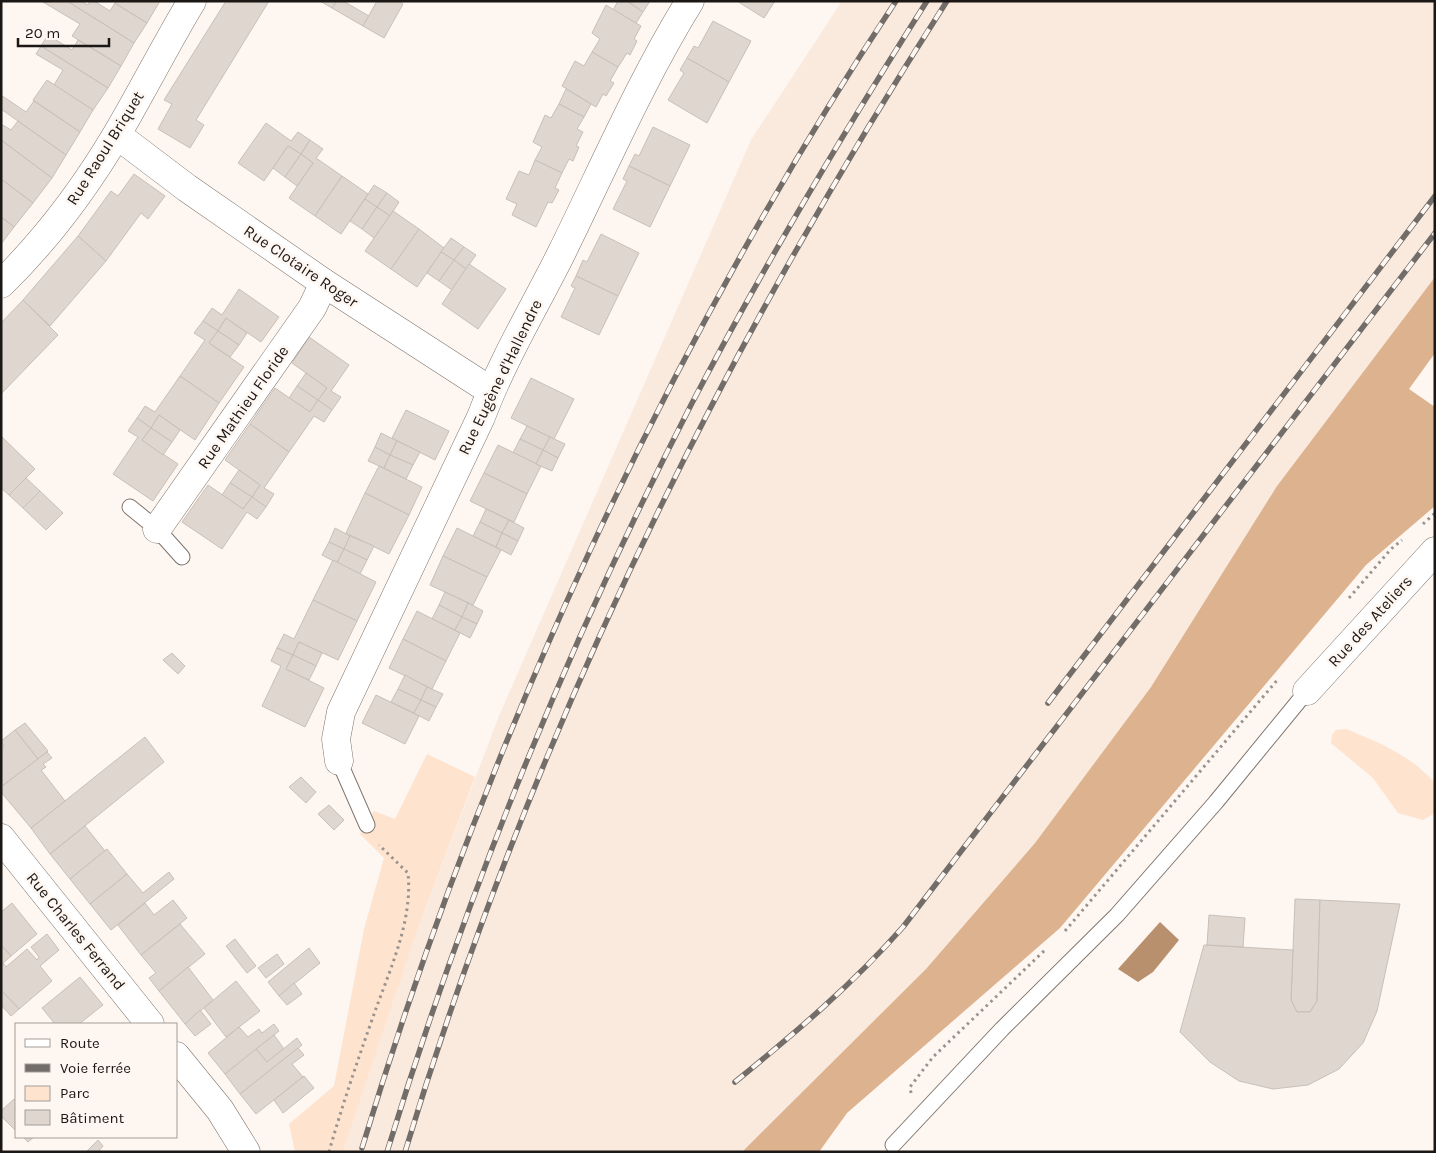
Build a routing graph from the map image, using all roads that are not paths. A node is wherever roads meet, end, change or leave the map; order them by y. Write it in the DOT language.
graph roads {
  1 [pos="192,1"];
  2 [pos="690,1"];
  3 [pos="116,135"];
  4 [pos="324,282"];
  5 [pos="1,284"];
  6 [pos="491,391"];
  7 [pos="130,507"];
  8 [pos="157,529"];
  9 [pos="1435,551"];
  10 [pos="182,557"];
  11 [pos="1307,691"];
  12 [pos="339,761"];
  13 [pos="367,825"];
  14 [pos="1,838"];
  15 [pos="149,1023"];
  16 [pos="178,1058"];
  17 [pos="893,1145"];
  18 [pos="246,1152"];
  1 -- 3 [label="street, Rue Raoul Briquet"];
  2 -- 6 [label="street, Rue Eugène d'Hallendre"];
  3 -- 4 [label="street, Rue Clotaire Roger"];
  3 -- 5 [label="street, Rue Raoul Briquet"];
  4 -- 6 [label="street, Rue Clotaire Roger"];
  4 -- 8 [label="street, Rue Mathieu Floride"];
  6 -- 12 [label="street, Rue Eugène d'Hallendre"];
  7 -- 8 [label="lane"];
  8 -- 10 [label="lane"];
  9 -- 11 [label="street, Rue des Ateliers"];
  11 -- 17 [label="lane"];
  12 -- 13 [label="lane"];
  14 -- 15 [label="street, Rue Charles Ferrand"];
  16 -- 18 [label="street"];
}
